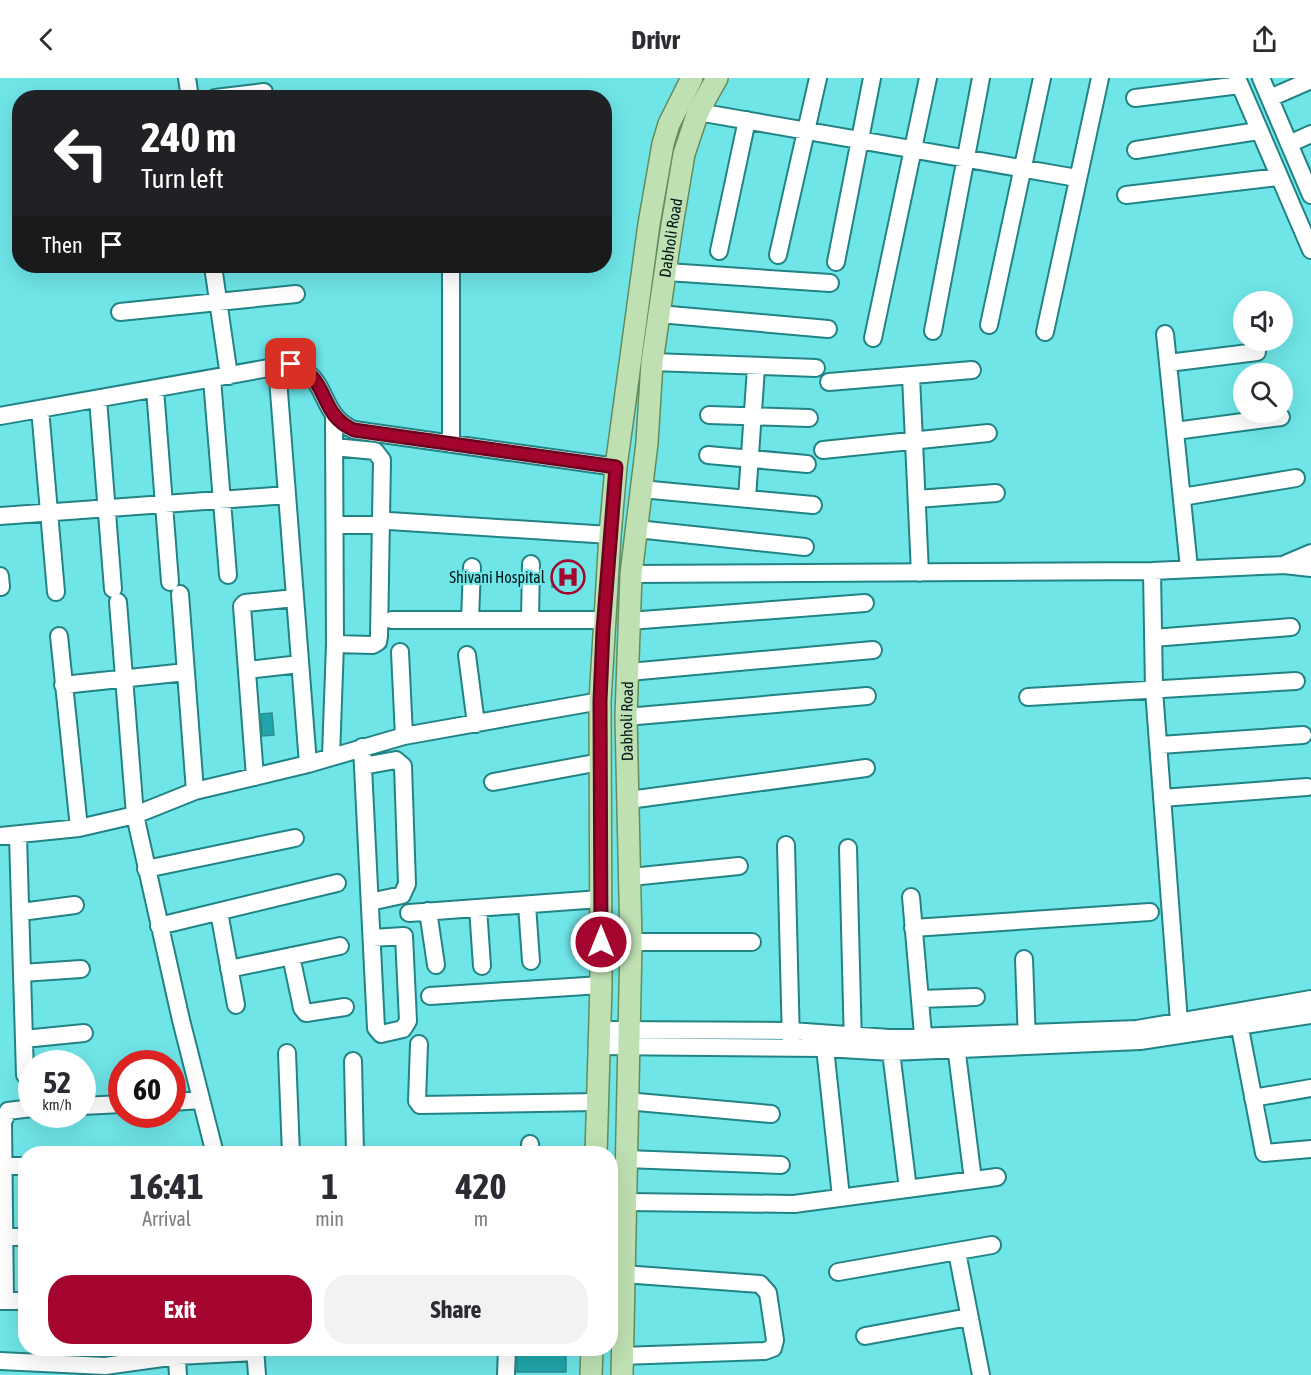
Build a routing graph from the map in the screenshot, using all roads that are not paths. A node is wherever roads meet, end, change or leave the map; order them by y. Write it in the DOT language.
graph roads {
  1 [pos="692,78"];
  2 [pos="717,78"];
  3 [pos="818,78"];
  4 [pos="872,78"];
  5 [pos="928,78"];
  6 [pos="981,78"];
  7 [pos="1041,78"];
  8 [pos="1100,78"];
  9 [pos="1261,78"];
  10 [pos="1311,80"];
  11 [pos="1239,82"];
  12 [pos="1135,98"];
  13 [pos="1270,98"];
  14 [pos="698,112"];
  15 [pos="747,120"];
  16 [pos="806,130"];
  17 [pos="1258,131"];
  18 [pos="1311,134"];
  19 [pos="859,140"];
  20 [pos="1289,144"];
  21 [pos="913,149"];
  22 [pos="1136,150"];
  23 [pos="964,158"];
  24 [pos="1023,168"];
  25 [pos="1278,177"];
  26 [pos="1077,178"];
  27 [pos="1126,195"];
  28 [pos="1311,195"];
  29 [pos="1311,250"];
  30 [pos="719,251"];
  31 [pos="778,255"];
  32 [pos="836,262"];
  33 [pos="667,272"];
  34 [pos="214,273"];
  35 [pos="451,273"];
  36 [pos="830,283"];
  37 [pos="296,294"];
  38 [pos="218,302"];
  39 [pos="120,312"];
  40 [pos="659,314"];
  41 [pos="989,325"];
  42 [pos="828,328"];
  43 [pos="933,331"];
  44 [pos="1045,332"];
  45 [pos="1165,334"];
  46 [pos="873,338"];
  47 [pos="1257,352"];
  48 [pos="652,362"];
  49 [pos="1168,363"];
  50 [pos="277,366"];
  51 [pos="756,368"];
  52 [pos="816,369"];
  53 [pos="972,370"];
  54 [pos="228,376"];
  55 [pos="911,376"];
  56 [pos="212,379"];
  57 [pos="829,382"];
  58 [pos="155,389"];
  59 [pos="98,399"];
  60 [pos="40,409"];
  61 [pos="709,415"];
  62 [pos="0,416"];
  63 [pos="334,417"];
  64 [pos="751,417"];
  65 [pos="809,418"];
  66 [pos="1236,423"];
  67 [pos="1175,431"];
  68 [pos="988,433"];
  69 [pos="914,440"];
  70 [pos="451,444"];
  71 [pos="334,447"];
  72 [pos="823,450"];
  73 [pos="708,455"];
  74 [pos="748,460"];
  75 [pos="807,464"];
  76 [pos="616,467"];
  77 [pos="1296,478"];
  78 [pos="641,489"];
  79 [pos="996,493"];
  80 [pos="287,495"];
  81 [pos="1182,497"];
  82 [pos="747,498"];
  83 [pos="917,499"];
  84 [pos="222,500"];
  85 [pos="164,504"];
  86 [pos="813,506"];
  87 [pos="106,508"];
  88 [pos="49,512"];
  89 [pos="0,516"];
  90 [pos="385,523"];
  91 [pos="335,525"];
  92 [pos="637,529"];
  93 [pos="610,535"];
  94 [pos="805,547"];
  95 [pos="1311,553"];
  96 [pos="531,564"];
  97 [pos="1284,565"];
  98 [pos="472,567"];
  99 [pos="1189,568"];
  100 [pos="1311,568"];
  101 [pos="1152,572"];
  102 [pos="920,573"];
  103 [pos="631,574"];
  104 [pos="228,575"];
  105 [pos="56,592"];
  106 [pos="295,598"];
  107 [pos="865,603"];
  108 [pos="392,620"];
  109 [pos="470,620"];
  110 [pos="530,620"];
  111 [pos="603,620"];
  112 [pos="629,621"];
  113 [pos="1291,627"];
  114 [pos="58,636"];
  115 [pos="1154,638"];
  116 [pos="335,644"];
  117 [pos="873,650"];
  118 [pos="400,652"];
  119 [pos="467,655"];
  120 [pos="300,664"];
  121 [pos="247,670"];
  122 [pos="186,672"];
  123 [pos="629,672"];
  124 [pos="124,679"];
  125 [pos="1296,681"];
  126 [pos="63,685"];
  127 [pos="1154,690"];
  128 [pos="867,696"];
  129 [pos="1028,697"];
  130 [pos="600,701"];
  131 [pos="626,717"];
  132 [pos="476,724"];
  133 [pos="1304,735"];
  134 [pos="404,736"];
  135 [pos="1160,745"];
  136 [pos="362,747"];
  137 [pos="331,756"];
  138 [pos="600,762"];
  139 [pos="308,764"];
  140 [pos="363,766"];
  141 [pos="866,768"];
  142 [pos="255,777"];
  143 [pos="493,782"];
  144 [pos="1307,787"];
  145 [pos="195,791"];
  146 [pos="1162,798"];
  147 [pos="629,800"];
  148 [pos="135,815"];
  149 [pos="79,828"];
  150 [pos="0,836"];
  151 [pos="18,836"];
  152 [pos="295,838"];
  153 [pos="786,845"];
  154 [pos="848,848"];
  155 [pos="739,866"];
  156 [pos="146,869"];
  157 [pos="631,876"];
  158 [pos="337,883"];
  159 [pos="911,897"];
  160 [pos="600,899"];
  161 [pos="370,902"];
  162 [pos="75,905"];
  163 [pos="527,905"];
  164 [pos="478,908"];
  165 [pos="429,911"];
  166 [pos="21,912"];
  167 [pos="219,912"];
  168 [pos="1150,912"];
  169 [pos="409,913"];
  170 [pos="159,926"];
  171 [pos="913,928"];
  172 [pos="372,938"];
  173 [pos="631,942"];
  174 [pos="752,942"];
  175 [pos="339,946"];
  176 [pos="291,956"];
  177 [pos="1024,959"];
  178 [pos="531,961"];
  179 [pos="436,965"];
  180 [pos="482,966"];
  181 [pos="81,969"];
  182 [pos="229,969"];
  183 [pos="22,974"];
  184 [pos="601,985"];
  185 [pos="430,996"];
  186 [pos="976,997"];
  187 [pos="920,999"];
  188 [pos="1311,999"];
  189 [pos="236,1005"];
  190 [pos="345,1007"];
  191 [pos="1311,1015"];
  192 [pos="1238,1019"];
  193 [pos="1179,1030"];
  194 [pos="84,1033"];
  195 [pos="598,1038"];
  196 [pos="24,1039"];
  197 [pos="629,1039"];
  198 [pos="1027,1039"];
  199 [pos="791,1040"];
  200 [pos="853,1042"];
  201 [pos="955,1042"];
  202 [pos="923,1043"];
  203 [pos="418,1044"];
  204 [pos="825,1048"];
  205 [pos="24,1050"];
  206 [pos="891,1052"];
  207 [pos="287,1053"];
  208 [pos="353,1061"];
  209 [pos="1311,1088"];
  210 [pos="1253,1098"];
  211 [pos="201,1100"];
  212 [pos="186,1101"];
  213 [pos="626,1101"];
  214 [pos="597,1102"];
  215 [pos="18,1110"];
  216 [pos="771,1113"];
  217 [pos="213,1146"];
  218 [pos="291,1146"];
  219 [pos="355,1146"];
  220 [pos="596,1146"];
  221 [pos="1311,1149"];
  222 [pos="626,1159"];
  223 [pos="781,1165"];
  224 [pos="2,1166"];
  225 [pos="18,1166"];
  226 [pos="997,1177"];
  227 [pos="973,1180"];
  228 [pos="908,1189"];
  229 [pos="841,1197"];
  230 [pos="627,1202"];
  231 [pos="4,1237"];
  232 [pos="18,1237"];
  233 [pos="992,1245"];
  234 [pos="957,1252"];
  235 [pos="838,1272"];
  236 [pos="623,1274"];
  237 [pos="18,1300"];
  238 [pos="2,1301"];
  239 [pos="969,1317"];
  240 [pos="865,1336"];
  241 [pos="156,1356"];
  242 [pos="177,1356"];
  243 [pos="256,1356"];
  244 [pos="507,1356"];
  245 [pos="592,1356"];
  246 [pos="0,1361"];
  247 [pos="621,1365"];
  248 [pos="178,1375"];
  249 [pos="257,1375"];
  250 [pos="506,1375"];
  251 [pos="591,1375"];
  252 [pos="980,1375"];
  1 -- 76 [label="main road, Dabholi Road"];
  2 -- 14 [label="main road, Dabholi Road"];
  3 -- 16 [label="street"];
  4 -- 19 [label="street"];
  5 -- 21 [label="street"];
  6 -- 23 [label="street"];
  7 -- 24 [label="street"];
  8 -- 26 [label="street"];
  9 -- 13 [label="street"];
  10 -- 13 [label="street"];
  11 -- 12 [label="street"];
  11 -- 17 [label="street"];
  13 -- 20 [label="street"];
  14 -- 15 [label="street"];
  14 -- 33 [label="main road, Dabholi Road"];
  15 -- 16 [label="street"];
  15 -- 30 [label="street"];
  16 -- 19 [label="street"];
  16 -- 31 [label="street"];
  17 -- 22 [label="street"];
  17 -- 25 [label="street"];
  18 -- 20 [label="street"];
  19 -- 21 [label="street"];
  19 -- 32 [label="street"];
  20 -- 28 [label="street"];
  21 -- 23 [label="street"];
  21 -- 46 [label="street"];
  23 -- 24 [label="street"];
  23 -- 43 [label="street"];
  24 -- 26 [label="street"];
  24 -- 41 [label="street"];
  25 -- 27 [label="street"];
  25 -- 29 [label="street"];
  26 -- 44 [label="street"];
  33 -- 36 [label="street"];
  33 -- 40 [label="main road, Dabholi Road"];
  34 -- 38 [label="street"];
  35 -- 70 [label="street"];
  37 -- 38 [label="street"];
  38 -- 39 [label="street"];
  38 -- 54 [label="street"];
  40 -- 42 [label="street"];
  40 -- 48 [label="main road, Dabholi Road"];
  45 -- 49 [label="street"];
  47 -- 49 [label="street"];
  48 -- 51 [label="street"];
  48 -- 78 [label="main road, Dabholi Road"];
  49 -- 67 [label="street"];
  50 -- 54 [label="street"];
  50 -- 63 [label="street"];
  50 -- 80 [label="street"];
  51 -- 52 [label="street"];
  51 -- 64 [label="street"];
  53 -- 55 [label="street"];
  54 -- 56 [label="street"];
  55 -- 57 [label="street"];
  55 -- 69 [label="street"];
  56 -- 58 [label="street"];
  56 -- 84 [label="street"];
  58 -- 59 [label="street"];
  58 -- 85 [label="street"];
  59 -- 60 [label="street"];
  59 -- 87 [label="street"];
  60 -- 62 [label="street"];
  60 -- 88 [label="street"];
  61 -- 64 [label="street"];
  63 -- 70 [label="street"];
  63 -- 71 [label="street"];
  64 -- 65 [label="street"];
  64 -- 74 [label="street"];
  66 -- 67 [label="street"];
  67 -- 81 [label="street"];
  68 -- 69 [label="street"];
  69 -- 72 [label="street"];
  69 -- 83 [label="street"];
  70 -- 76 [label="street"];
  71 -- 90 [label="street"];
  71 -- 91 [label="street"];
  73 -- 74 [label="street"];
  74 -- 75 [label="street"];
  74 -- 82 [label="street"];
  76 -- 93 [label="main road, Dabholi Road"];
  77 -- 81 [label="street"];
  78 -- 82 [label="street"];
  78 -- 92 [label="main road, Dabholi Road"];
  79 -- 83 [label="street"];
  80 -- 84 [label="street"];
  80 -- 106 [label="street"];
  81 -- 99 [label="street"];
  82 -- 86 [label="street"];
  83 -- 102 [label="street"];
  84 -- 85 [label="street"];
  84 -- 104 [label="street"];
  85 -- 87 [label="street"];
  85 -- 122 [label="street"];
  87 -- 88 [label="street"];
  87 -- 124 [label="street"];
  88 -- 89 [label="street"];
  88 -- 105 [label="street"];
  90 -- 91 [label="street"];
  90 -- 93 [label="street"];
  90 -- 116 [label="street"];
  91 -- 116 [label="street"];
  92 -- 94 [label="street"];
  92 -- 103 [label="main road, Dabholi Road"];
  93 -- 111 [label="main road, Dabholi Road"];
  95 -- 97 [label="street"];
  96 -- 110 [label="street"];
  97 -- 99 [label="street"];
  97 -- 100 [label="street"];
  98 -- 109 [label="street"];
  99 -- 101 [label="street"];
  101 -- 102 [label="street"];
  101 -- 115 [label="street"];
  102 -- 103 [label="street"];
  103 -- 112 [label="main road, Dabholi Road"];
  106 -- 120 [label="street"];
  106 -- 121 [label="street"];
  107 -- 112 [label="street"];
  108 -- 109 [label="street"];
  109 -- 110 [label="street"];
  110 -- 111 [label="street"];
  111 -- 130 [label="main road, Dabholi Road"];
  112 -- 123 [label="main road, Dabholi Road"];
  113 -- 115 [label="street"];
  114 -- 126 [label="street"];
  115 -- 127 [label="street"];
  116 -- 137 [label="street"];
  117 -- 123 [label="street"];
  118 -- 134 [label="street"];
  119 -- 132 [label="street"];
  120 -- 121 [label="street"];
  120 -- 139 [label="street"];
  121 -- 142 [label="street"];
  122 -- 124 [label="street"];
  122 -- 145 [label="street"];
  123 -- 131 [label="main road, Dabholi Road"];
  124 -- 126 [label="street"];
  124 -- 148 [label="street"];
  125 -- 127 [label="street"];
  126 -- 149 [label="street"];
  127 -- 129 [label="street"];
  127 -- 135 [label="street"];
  128 -- 131 [label="street"];
  130 -- 132 [label="street"];
  130 -- 138 [label="main road, Dabholi Road"];
  131 -- 147 [label="main road, Dabholi Road"];
  132 -- 134 [label="street"];
  133 -- 135 [label="street"];
  134 -- 136 [label="street"];
  135 -- 146 [label="street"];
  136 -- 137 [label="street"];
  136 -- 140 [label="street"];
  137 -- 139 [label="street"];
  138 -- 143 [label="street"];
  138 -- 160 [label="main road, Dabholi Road"];
  139 -- 142 [label="street"];
  140 -- 161 [label="street"];
  140 -- 161 [label="street"];
  141 -- 147 [label="street"];
  142 -- 145 [label="street"];
  144 -- 146 [label="street"];
  145 -- 148 [label="street"];
  146 -- 193 [label="street"];
  147 -- 157 [label="main road, Dabholi Road"];
  148 -- 149 [label="street"];
  148 -- 156 [label="street"];
  149 -- 151 [label="street"];
  150 -- 151 [label="street"];
  151 -- 166 [label="street"];
  152 -- 156 [label="street"];
  153 -- 199 [label="street"];
  154 -- 200 [label="street"];
  155 -- 157 [label="street"];
  156 -- 170 [label="street"];
  157 -- 173 [label="main road, Dabholi Road"];
  158 -- 167 [label="street"];
  159 -- 171 [label="street"];
  160 -- 163 [label="street"];
  160 -- 184 [label="main road, Dabholi Road"];
  161 -- 172 [label="street"];
  162 -- 166 [label="street"];
  163 -- 164 [label="street"];
  163 -- 178 [label="street"];
  164 -- 165 [label="street"];
  164 -- 180 [label="street"];
  165 -- 169 [label="street"];
  165 -- 179 [label="street"];
  166 -- 183 [label="street"];
  167 -- 170 [label="street"];
  167 -- 182 [label="street"];
  168 -- 171 [label="street"];
  170 -- 211 [label="street"];
  171 -- 187 [label="street"];
  172 -- 172 [label="street"];
  173 -- 174 [label="street"];
  173 -- 197 [label="main road, Dabholi Road"];
  175 -- 176 [label="street"];
  176 -- 182 [label="street"];
  176 -- 190 [label="street"];
  177 -- 198 [label="street"];
  181 -- 183 [label="street"];
  182 -- 189 [label="street"];
  183 -- 196 [label="street"];
  184 -- 185 [label="street"];
  184 -- 195 [label="main road, Dabholi Road"];
  186 -- 187 [label="street"];
  187 -- 202 [label="street"];
  188 -- 192 [label="street"];
  191 -- 192 [label="street"];
  192 -- 193 [label="street"];
  192 -- 210 [label="street"];
  193 -- 198 [label="street"];
  194 -- 196 [label="street"];
  195 -- 197 [label="street"];
  195 -- 214 [label="main road, Dabholi Road"];
  196 -- 205 [label="street"];
  197 -- 199 [label="street"];
  197 -- 213 [label="main road, Dabholi Road"];
  198 -- 201 [label="street"];
  199 -- 200 [label="street"];
  199 -- 204 [label="street"];
  200 -- 202 [label="street"];
  200 -- 204 [label="street"];
  200 -- 206 [label="street"];
  201 -- 202 [label="street"];
  201 -- 227 [label="street"];
  202 -- 206 [label="street"];
  203 -- 214 [label="street"];
  204 -- 229 [label="street"];
  206 -- 228 [label="street"];
  207 -- 218 [label="street"];
  208 -- 219 [label="street"];
  209 -- 210 [label="street"];
  210 -- 221 [label="street"];
  211 -- 212 [label="street"];
  211 -- 217 [label="street"];
  213 -- 216 [label="street"];
  213 -- 222 [label="main road, Dabholi Road"];
  214 -- 220 [label="main road, Dabholi Road"];
  215 -- 224 [label="street"];
  222 -- 223 [label="street"];
  222 -- 230 [label="main road, Dabholi Road"];
  224 -- 225 [label="street"];
  224 -- 231 [label="street"];
  226 -- 227 [label="street"];
  227 -- 228 [label="street"];
  228 -- 229 [label="street"];
  229 -- 230 [label="street"];
  230 -- 236 [label="main road, Dabholi Road"];
  231 -- 232 [label="street"];
  231 -- 238 [label="street"];
  233 -- 234 [label="street"];
  234 -- 235 [label="street"];
  234 -- 239 [label="street"];
  236 -- 247 [label="main road, Dabholi Road"];
  236 -- 247 [label="street"];
  237 -- 238 [label="street"];
  239 -- 240 [label="street"];
  239 -- 252 [label="street"];
  241 -- 246 [label="street"];
  242 -- 248 [label="street"];
  243 -- 249 [label="street"];
  244 -- 250 [label="street"];
  245 -- 251 [label="main road"];
}
